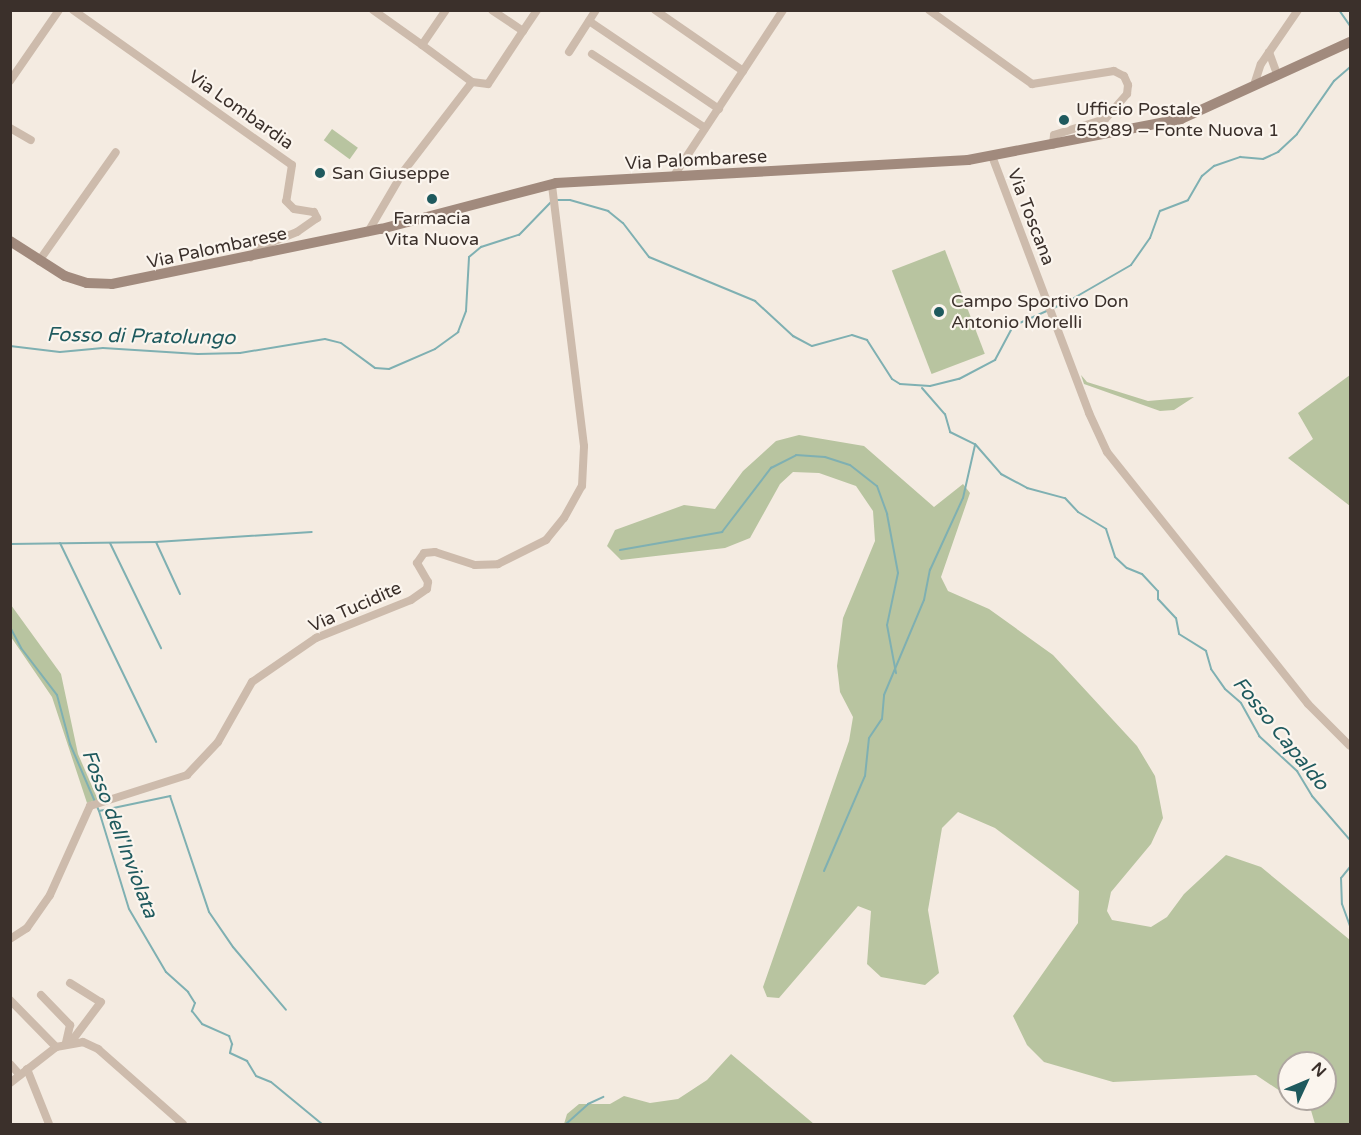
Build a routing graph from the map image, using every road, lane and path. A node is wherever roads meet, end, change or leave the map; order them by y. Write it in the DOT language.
graph roads {
  1 [pos="59,10"];
  2 [pos="73,10"];
  3 [pos="373,10"];
  4 [pos="446,10"];
  5 [pos="492,10"];
  6 [pos="537,10"];
  7 [pos="596,10"];
  8 [pos="656,10"];
  9 [pos="783,10"];
  10 [pos="929,10"];
  11 [pos="1298,10"];
  12 [pos="589,21"];
  13 [pos="523,32"];
  14 [pos="1350,42"];
  15 [pos="422,45"];
  16 [pos="569,52"];
  17 [pos="1269,52"];
  18 [pos="592,54"];
  19 [pos="743,71"];
  20 [pos="1277,74"];
  21 [pos="10,81"];
  22 [pos="472,82"];
  23 [pos="1254,85"];
  24 [pos="719,109"];
  25 [pos="10,128"];
  26 [pos="705,128"];
  27 [pos="31,140"];
  28 [pos="1053,145"];
  29 [pos="116,152"];
  30 [pos="992,156"];
  31 [pos="673,177"];
  32 [pos="553,189"];
  33 [pos="368,232"];
  34 [pos="10,241"];
  35 [pos="251,258"];
  36 [pos="39,261"];
  37 [pos="1350,746"];
  38 [pos="10,939"];
  39 [pos="70,983"];
  40 [pos="41,995"];
  41 [pos="10,1000"];
  42 [pos="69,1042"];
  43 [pos="56,1047"];
  44 [pos="10,1064"];
  45 [pos="24,1072"];
  46 [pos="10,1083"];
  47 [pos="49,1125"];
  48 [pos="183,1125"];
  1 -- 21 [label="street"];
  2 -- 35 [label="street, Via Lombardia"];
  3 -- 15 [label="street"];
  4 -- 15 [label="street"];
  5 -- 13 [label="street"];
  6 -- 13 [label="street"];
  7 -- 12 [label="street"];
  8 -- 19 [label="street"];
  9 -- 19 [label="street"];
  10 -- 28 [label="street"];
  11 -- 17 [label="street"];
  12 -- 16 [label="street"];
  12 -- 24 [label="street"];
  13 -- 22 [label="street"];
  14 -- 20 [label="main road, Via Palombarese"];
  15 -- 22 [label="street"];
  17 -- 20 [label="street"];
  17 -- 23 [label="street"];
  18 -- 26 [label="street"];
  19 -- 24 [label="street"];
  20 -- 23 [label="main road, Via Palombarese"];
  22 -- 33 [label="street"];
  23 -- 28 [label="main road, Via Palombarese"];
  24 -- 26 [label="street"];
  25 -- 27 [label="street"];
  26 -- 31 [label="street"];
  28 -- 30 [label="main road, Via Palombarese"];
  29 -- 36 [label="street"];
  30 -- 31 [label="main road, Via Palombarese"];
  30 -- 37 [label="street, Via Toscana"];
  31 -- 32 [label="main road, Via Palombarese"];
  32 -- 33 [label="main road, Via Palombarese"];
  32 -- 38 [label="street, Via Tucidite"];
  33 -- 35 [label="main road, Via Palombarese"];
  34 -- 36 [label="main road, Via Palombarese"];
  35 -- 36 [label="main road, Via Palombarese"];
  39 -- 42 [label="street"];
  40 -- 42 [label="street"];
  41 -- 43 [label="street"];
  42 -- 43 [label="street"];
  42 -- 48 [label="street"];
  43 -- 45 [label="street"];
  44 -- 45 [label="street"];
  45 -- 46 [label="street"];
  45 -- 47 [label="street"];
}
